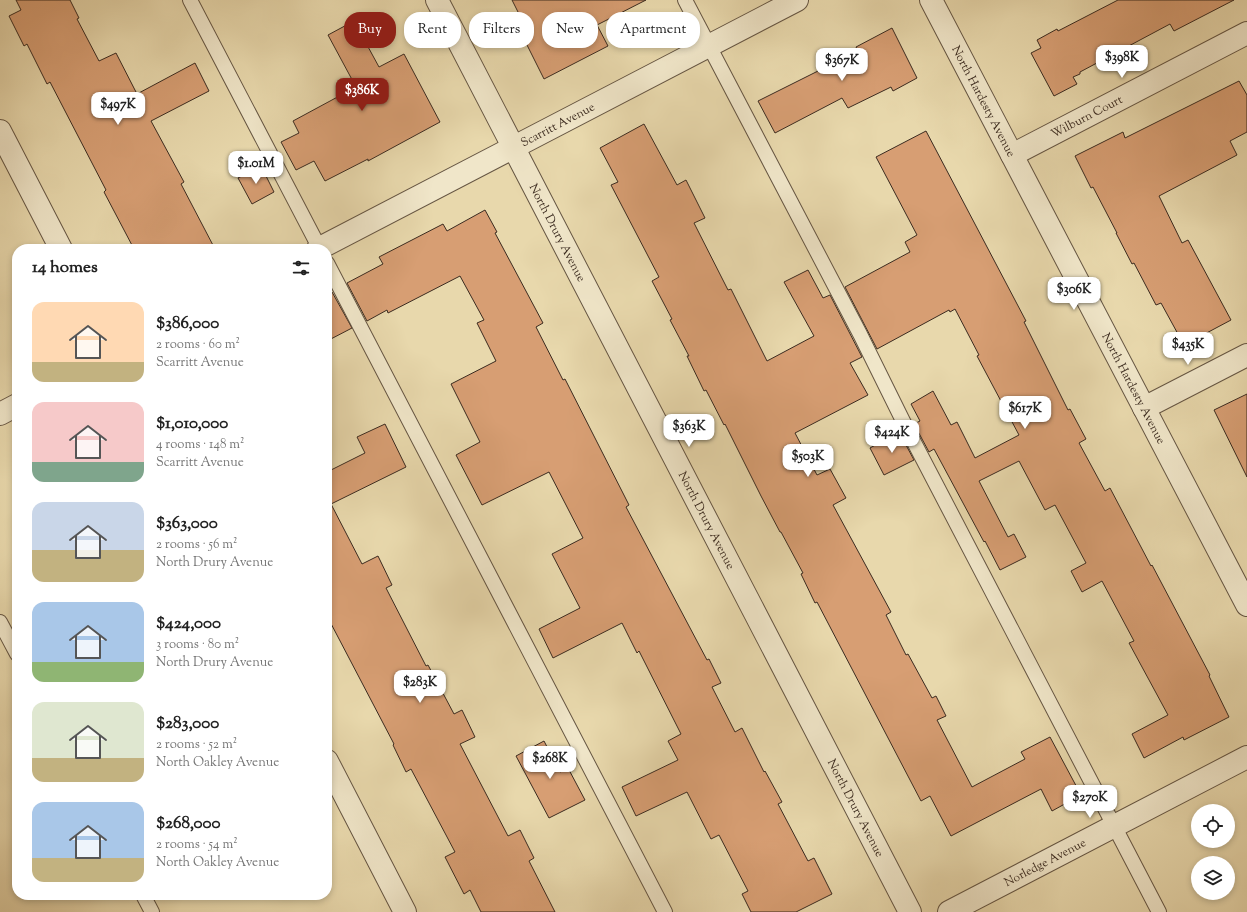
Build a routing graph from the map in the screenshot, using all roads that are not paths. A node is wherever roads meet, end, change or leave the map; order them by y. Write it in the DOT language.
graph roads {
  1 [pos="190,0"];
  2 [pos="437,0"];
  3 [pos="685,0"];
  4 [pos="797,0"];
  5 [pos="932,0"];
  6 [pos="1247,33"];
  7 [pos="709,46"];
  8 [pos="0,131"];
  9 [pos="514,147"];
  10 [pos="1012,155"];
  11 [pos="58,244"];
  12 [pos="317,244"];
  13 [pos="332,246"];
  14 [pos="332,273"];
  15 [pos="1247,355"];
  16 [pos="12,408"];
  17 [pos="1144,408"];
  18 [pos="0,414"];
  19 [pos="1247,606"];
  20 [pos="0,622"];
  21 [pos="12,645"];
  22 [pos="1247,757"];
  23 [pos="332,771"];
  24 [pos="1114,826"];
  25 [pos="146,900"];
  26 [pos="152,912"];
  27 [pos="405,912"];
  28 [pos="665,912"];
  29 [pos="910,912"];
  30 [pos="949,912"];
  31 [pos="1159,912"];
  1 -- 12 [label="lane"];
  2 -- 9 [label="street, North Drury Avenue"];
  3 -- 7 [label="lane"];
  4 -- 7 [label="street, Scarritt Avenue"];
  5 -- 10 [label="street, North Hardesty Avenue"];
  6 -- 10 [label="street, Wilburn Court"];
  7 -- 9 [label="street, Scarritt Avenue"];
  7 -- 24 [label="lane"];
  8 -- 11 [label="street"];
  9 -- 13 [label="street, Scarritt Avenue"];
  9 -- 29 [label="street, North Drury Avenue"];
  10 -- 17 [label="street, North Hardesty Avenue"];
  14 -- 28 [label="lane"];
  15 -- 17 [label="street"];
  16 -- 18 [label="street"];
  17 -- 19 [label="street, North Hardesty Avenue"];
  20 -- 21 [label="lane"];
  22 -- 24 [label="street, Norledge Avenue"];
  23 -- 27 [label="street"];
  24 -- 30 [label="street, Norledge Avenue"];
  24 -- 31 [label="lane"];
  25 -- 26 [label="lane"];
}
